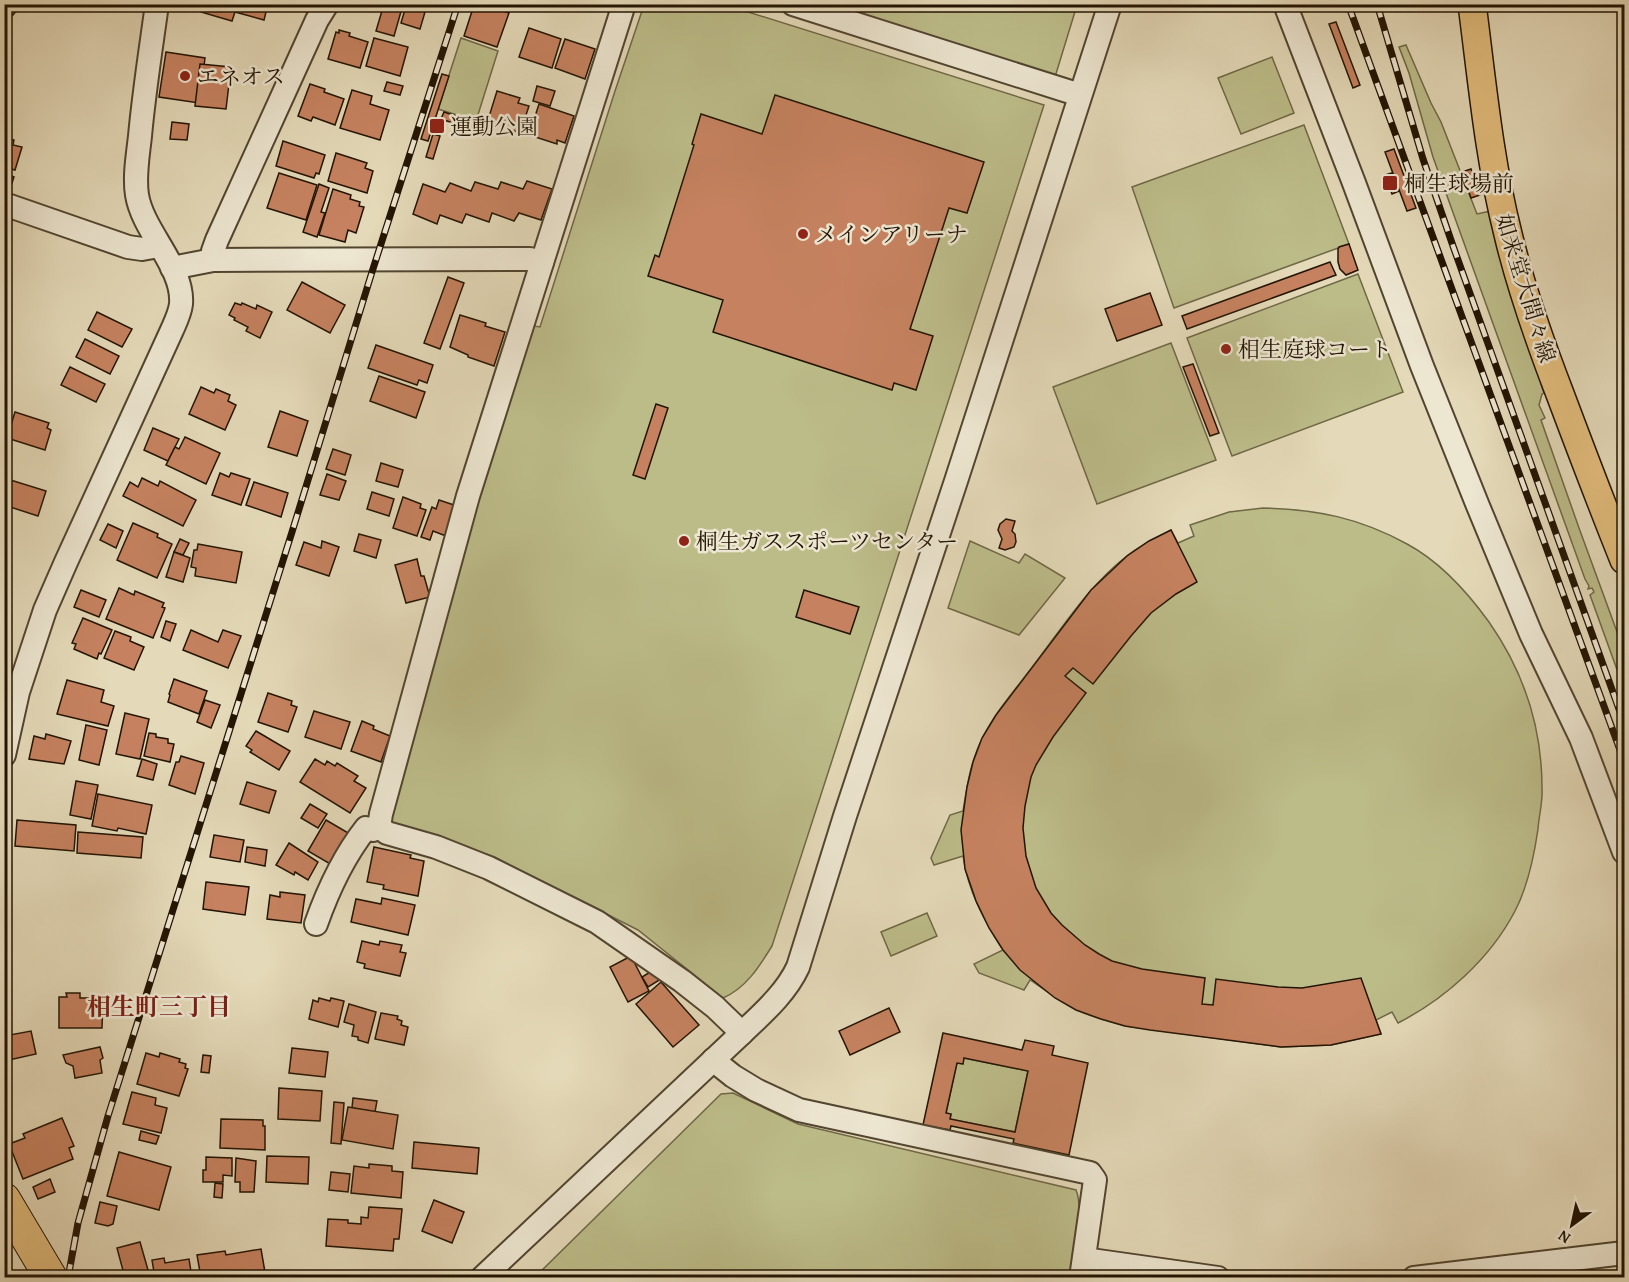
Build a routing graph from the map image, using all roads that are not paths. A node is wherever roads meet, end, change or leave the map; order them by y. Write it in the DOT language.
graph roads {
  1 [pos="156,4"];
  2 [pos="327,4"];
  3 [pos="624,4"];
  4 [pos="793,4"];
  5 [pos="1110,4"];
  6 [pos="1285,4"];
  7 [pos="1472,4"];
  8 [pos="1080,95"];
  9 [pos="4,204"];
  10 [pos="159,246"];
  11 [pos="213,260"];
  12 [pos="542,262"];
  13 [pos="171,268"];
  14 [pos="1624,560"];
  15 [pos="4,755"];
  16 [pos="379,827"];
  17 [pos="1624,852"];
  18 [pos="316,924"];
  19 [pos="742,1033"];
  20 [pos="713,1060"];
  21 [pos="4,1199"];
  22 [pos="1624,1253"];
  23 [pos="1082,1268"];
  24 [pos="51,1278"];
  25 [pos="482,1278"];
  26 [pos="1218,1278"];
  27 [pos="1414,1278"];
  1 -- 10 [label="street"];
  2 -- 11 [label="street"];
  3 -- 12 [label="street"];
  4 -- 8 [label="street"];
  5 -- 8 [label="street"];
  6 -- 17 [label="street"];
  7 -- 14 [label="main road, 如来堂大間々線"];
  8 -- 19 [label="street"];
  9 -- 10 [label="street"];
  10 -- 13 [label="street"];
  11 -- 12 [label="street"];
  11 -- 13 [label="street"];
  12 -- 16 [label="street"];
  13 -- 15 [label="street"];
  16 -- 18 [label="street"];
  16 -- 19 [label="street"];
  19 -- 20 [label="street"];
  20 -- 23 [label="street"];
  20 -- 25 [label="street"];
  21 -- 24 [label="highway"];
  22 -- 27 [label="street"];
  23 -- 26 [label="street"];
}
